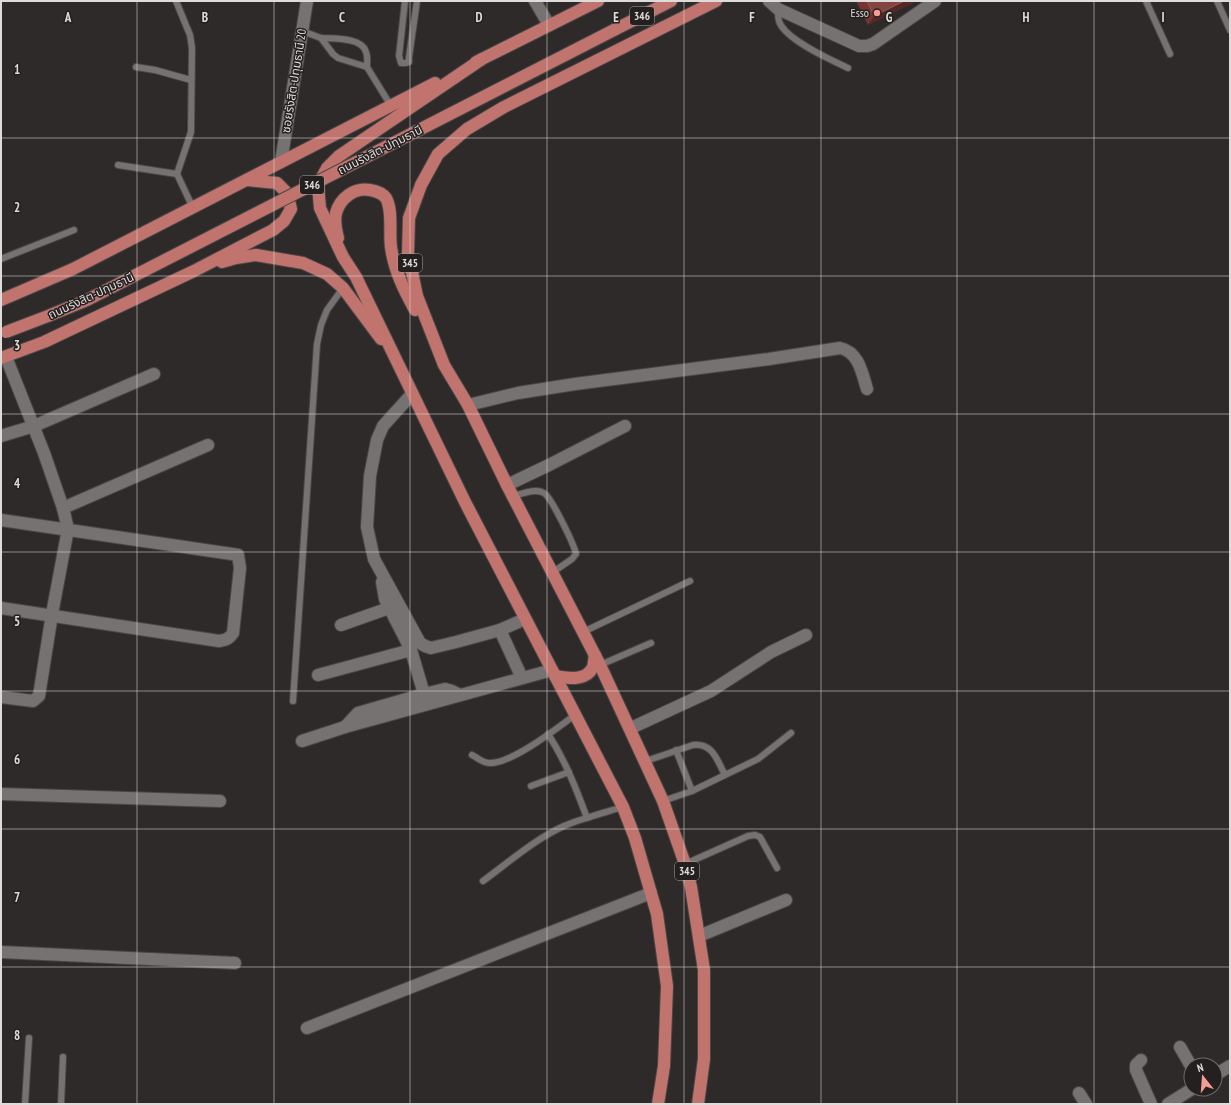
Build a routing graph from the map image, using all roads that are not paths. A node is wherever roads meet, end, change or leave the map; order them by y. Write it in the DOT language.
graph roads {
  1 [pos="176,1"];
  2 [pos="307,1"];
  3 [pos="405,1"];
  4 [pos="417,1"];
  5 [pos="535,1"];
  6 [pos="598,1"];
  7 [pos="671,1"];
  8 [pos="716,1"];
  9 [pos="935,1"];
  10 [pos="1146,1"];
  11 [pos="1217,1"];
  12 [pos="774,5"];
  13 [pos="549,26"];
  14 [pos="1230,30"];
  15 [pos="302,31"];
  16 [pos="321,38"];
  17 [pos="1170,54"];
  18 [pos="482,59"];
  19 [pos="136,67"];
  20 [pos="367,67"];
  21 [pos="848,68"];
  22 [pos="191,80"];
  23 [pos="391,106"];
  24 [pos="281,162"];
  25 [pos="118,165"];
  26 [pos="177,174"];
  27 [pos="247,180"];
  28 [pos="192,208"];
  29 [pos="74,230"];
  30 [pos="1,255"];
  31 [pos="1,259"];
  32 [pos="194,271"];
  33 [pos="356,277"];
  34 [pos="343,288"];
  35 [pos="1,300"];
  36 [pos="4,332"];
  37 [pos="393,354"];
  38 [pos="4,357"];
  39 [pos="444,365"];
  40 [pos="154,374"];
  41 [pos="867,388"];
  42 [pos="412,394"];
  43 [pos="468,405"];
  44 [pos="34,426"];
  45 [pos="625,426"];
  46 [pos="1,436"];
  47 [pos="208,444"];
  48 [pos="507,485"];
  49 [pos="513,496"];
  50 [pos="63,508"];
  51 [pos="1,520"];
  52 [pos="68,529"];
  53 [pos="553,572"];
  54 [pos="382,574"];
  55 [pos="690,581"];
  56 [pos="1,608"];
  57 [pos="389,608"];
  58 [pos="52,614"];
  59 [pos="525,620"];
  60 [pos="341,626"];
  61 [pos="500,630"];
  62 [pos="583,632"];
  63 [pos="806,636"];
  64 [pos="650,643"];
  65 [pos="411,650"];
  66 [pos="598,660"];
  67 [pos="554,673"];
  68 [pos="318,675"];
  69 [pos="522,678"];
  70 [pos="424,694"];
  71 [pos="460,695"];
  72 [pos="1,697"];
  73 [pos="293,701"];
  74 [pos="575,715"];
  75 [pos="345,727"];
  76 [pos="631,728"];
  77 [pos="791,733"];
  78 [pos="548,734"];
  79 [pos="302,741"];
  80 [pos="676,750"];
  81 [pos="472,755"];
  82 [pos="646,761"];
  83 [pos="569,772"];
  84 [pos="725,775"];
  85 [pos="532,786"];
  86 [pos="692,791"];
  87 [pos="1,794"];
  88 [pos="663,800"];
  89 [pos="220,801"];
  90 [pos="623,808"];
  91 [pos="587,818"];
  92 [pos="685,864"];
  93 [pos="777,868"];
  94 [pos="483,881"];
  95 [pos="651,893"];
  96 [pos="786,900"];
  97 [pos="699,936"];
  98 [pos="1,952"];
  99 [pos="235,963"];
  100 [pos="307,1028"];
  101 [pos="29,1038"];
  102 [pos="1180,1047"];
  103 [pos="63,1057"];
  104 [pos="1186,1057"];
  105 [pos="1141,1060"];
  106 [pos="1079,1093"];
  107 [pos="1183,1095"];
  108 [pos="25,1104"];
  109 [pos="60,1104"];
  110 [pos="658,1104"];
  111 [pos="698,1104"];
  112 [pos="1086,1104"];
  113 [pos="1151,1104"];
  114 [pos="1168,1104"];
  1 -- 22 [label="lane"];
  2 -- 15 [label="street, ซอยรังสิต-ปทุมธานี 20"];
  3 -- 4 [label="lane"];
  5 -- 13 [label="street"];
  6 -- 13 [label="main road"];
  7 -- 36 [label="main road, ถนนรังสิต-ปทุมธานี / 346, bridge"];
  8 -- 39 [label="main road, 345"];
  9 -- 12 [label="street"];
  10 -- 17 [label="lane"];
  11 -- 14 [label="lane"];
  12 -- 21 [label="lane"];
  13 -- 18 [label="main road"];
  15 -- 16 [label="lane"];
  15 -- 24 [label="street, ซอยรังสิต-ปทุมธานี 20"];
  16 -- 20 [label="lane"];
  16 -- 20 [label="lane"];
  18 -- 23 [label="main road"];
  18 -- 33 [label="main road"];
  19 -- 22 [label="lane"];
  20 -- 23 [label="lane"];
  22 -- 26 [label="lane"];
  23 -- 24 [label="main road"];
  24 -- 27 [label="main road"];
  25 -- 26 [label="lane"];
  26 -- 28 [label="lane"];
  27 -- 28 [label="main road"];
  27 -- 32 [label="main road"];
  28 -- 35 [label="main road"];
  29 -- 31 [label="lane"];
  30 -- 31 [label="lane"];
  32 -- 34 [label="main road"];
  32 -- 38 [label="main road"];
  33 -- 37 [label="main road"];
  33 -- 39 [label="main road"];
  34 -- 37 [label="main road"];
  34 -- 73 [label="lane"];
  37 -- 42 [label="main road"];
  38 -- 44 [label="street"];
  39 -- 43 [label="main road, 345"];
  40 -- 44 [label="street"];
  41 -- 43 [label="street"];
  42 -- 54 [label="street"];
  42 -- 59 [label="main road"];
  43 -- 48 [label="main road, 345"];
  44 -- 46 [label="street"];
  44 -- 50 [label="street"];
  45 -- 48 [label="street"];
  47 -- 50 [label="street"];
  48 -- 49 [label="main road, 345"];
  49 -- 53 [label="main road, 345"];
  49 -- 53 [label="lane"];
  50 -- 52 [label="street"];
  51 -- 52 [label="street"];
  52 -- 58 [label="street"];
  52 -- 58 [label="street"];
  53 -- 62 [label="main road, 345"];
  54 -- 57 [label="street"];
  54 -- 61 [label="street"];
  55 -- 62 [label="lane"];
  56 -- 58 [label="street"];
  57 -- 60 [label="street"];
  57 -- 65 [label="street"];
  58 -- 72 [label="street"];
  59 -- 61 [label="street"];
  59 -- 67 [label="main road"];
  61 -- 69 [label="street"];
  62 -- 66 [label="main road, 345"];
  63 -- 76 [label="street"];
  64 -- 66 [label="lane"];
  65 -- 68 [label="street"];
  65 -- 70 [label="street"];
  66 -- 67 [label="main road"];
  66 -- 76 [label="main road, 345"];
  67 -- 69 [label="street"];
  67 -- 74 [label="main road"];
  69 -- 71 [label="street"];
  70 -- 71 [label="street"];
  70 -- 75 [label="street"];
  71 -- 75 [label="street"];
  74 -- 78 [label="lane"];
  74 -- 90 [label="main road"];
  75 -- 79 [label="street"];
  76 -- 82 [label="main road, 345"];
  77 -- 84 [label="lane"];
  78 -- 81 [label="lane"];
  78 -- 83 [label="lane"];
  80 -- 82 [label="lane"];
  80 -- 84 [label="lane"];
  80 -- 86 [label="lane"];
  82 -- 88 [label="main road, 345"];
  83 -- 85 [label="lane"];
  83 -- 91 [label="lane"];
  84 -- 86 [label="lane"];
  86 -- 88 [label="lane"];
  87 -- 89 [label="street"];
  88 -- 92 [label="main road, 345"];
  90 -- 91 [label="lane"];
  90 -- 95 [label="main road"];
  91 -- 94 [label="lane"];
  92 -- 93 [label="lane"];
  92 -- 97 [label="main road, 345"];
  95 -- 100 [label="street"];
  95 -- 110 [label="main road"];
  96 -- 97 [label="street"];
  97 -- 111 [label="main road, 345"];
  98 -- 99 [label="street"];
  101 -- 108 [label="lane"];
  102 -- 104 [label="street"];
  103 -- 109 [label="lane"];
  105 -- 113 [label="street"];
  106 -- 112 [label="street"];
  107 -- 114 [label="street"];
}
